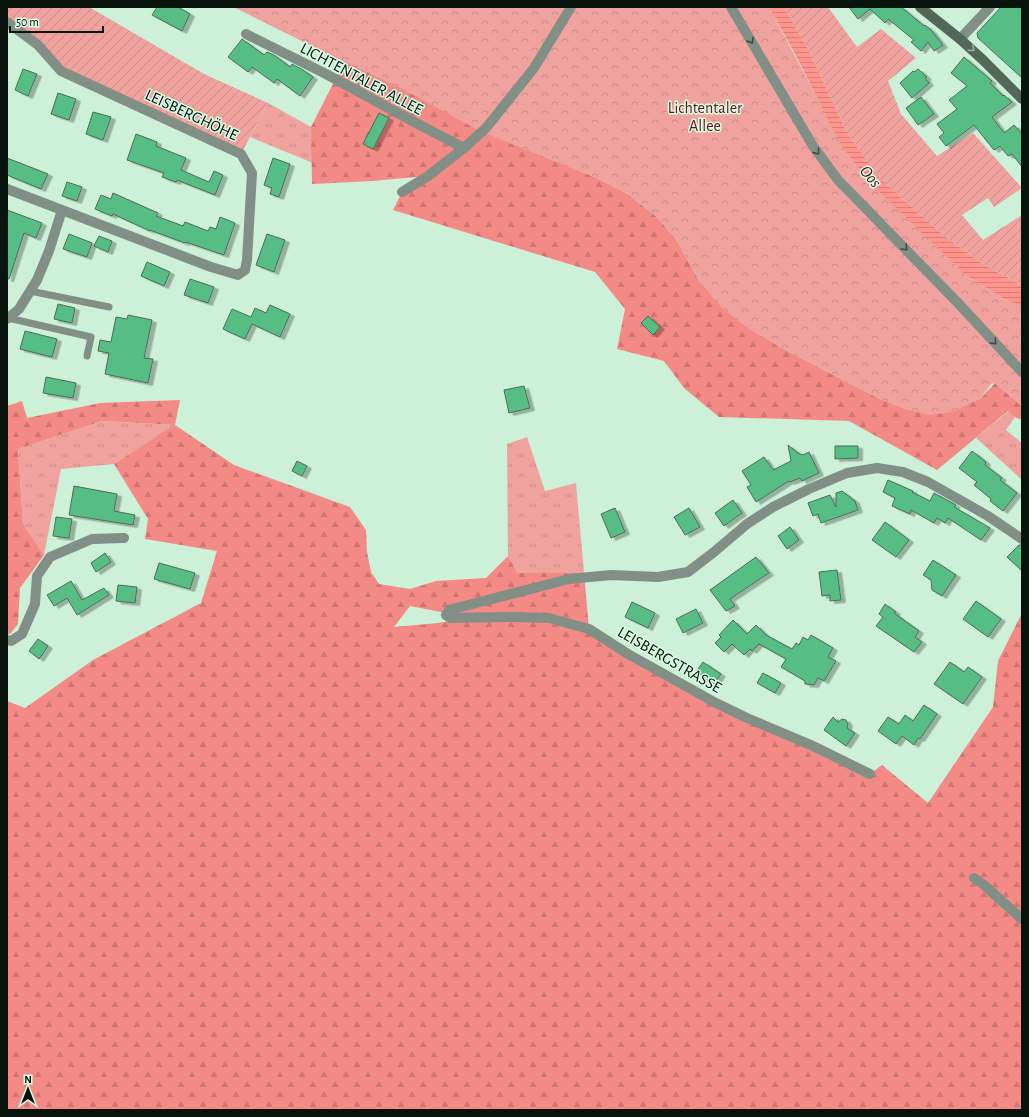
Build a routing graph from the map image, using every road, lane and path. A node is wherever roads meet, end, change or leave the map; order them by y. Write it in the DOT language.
graph roads {
  1 [pos="571,7"];
  2 [pos="731,7"];
  3 [pos="920,7"];
  4 [pos="990,7"];
  5 [pos="7,22"];
  6 [pos="246,34"];
  7 [pos="960,39"];
  8 [pos="1022,99"];
  9 [pos="464,148"];
  10 [pos="7,189"];
  11 [pos="402,192"];
  12 [pos="62,210"];
  13 [pos="30,291"];
  14 [pos="109,307"];
  15 [pos="7,318"];
  16 [pos="88,356"];
  17 [pos="1022,372"];
  18 [pos="124,538"];
  19 [pos="1022,539"];
  20 [pos="7,640"];
  21 [pos="870,774"];
  22 [pos="974,878"];
  23 [pos="1022,919"];
  1 -- 9 [label="street"];
  2 -- 17 [label="street, one-way"];
  3 -- 7 [label="main road"];
  4 -- 7 [label="street"];
  5 -- 12 [label="street, LEISBERGHÖHE"];
  6 -- 9 [label="street, LICHTENTALER ALLEE"];
  7 -- 8 [label="main road, one-way"];
  9 -- 11 [label="street"];
  10 -- 12 [label="street, LEISBERGHÖHE"];
  12 -- 13 [label="street"];
  13 -- 14 [label="lane"];
  13 -- 15 [label="street"];
  15 -- 16 [label="lane"];
  18 -- 20 [label="street"];
  19 -- 21 [label="street, LEISBERGSTRASSE"];
  22 -- 23 [label="street"];
}
